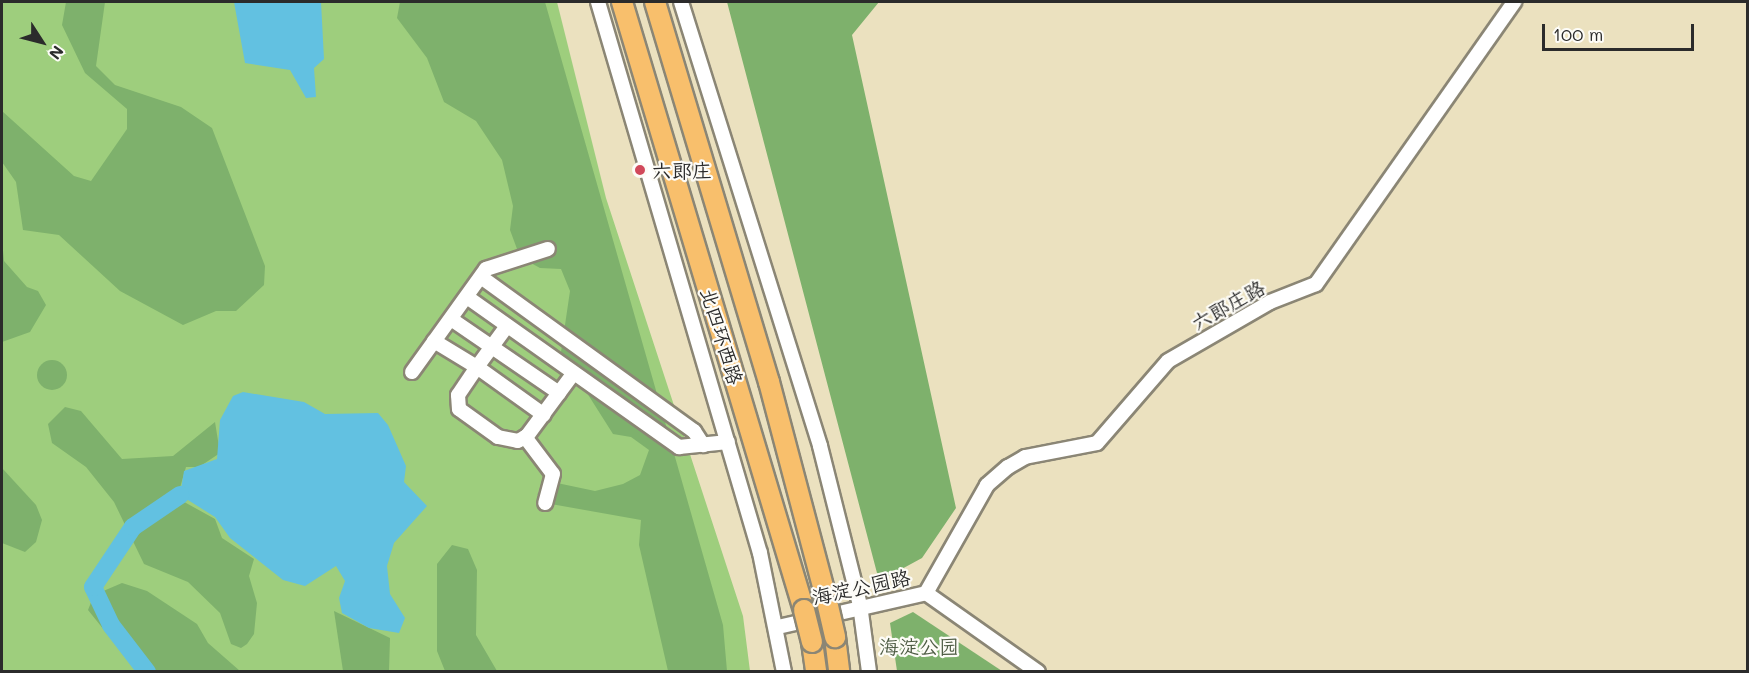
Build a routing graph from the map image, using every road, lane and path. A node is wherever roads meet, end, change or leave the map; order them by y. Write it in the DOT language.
graph roads {
  1 [pos="598,2"];
  2 [pos="622,2"];
  3 [pos="655,2"];
  4 [pos="681,2"];
  5 [pos="1514,2"];
  6 [pos="548,249"];
  7 [pos="481,277"];
  8 [pos="467,297"];
  9 [pos="451,318"];
  10 [pos="507,326"];
  11 [pos="434,341"];
  12 [pos="491,346"];
  13 [pos="477,367"];
  14 [pos="412,372"];
  15 [pos="573,374"];
  16 [pos="559,393"];
  17 [pos="544,415"];
  18 [pos="525,437"];
  19 [pos="728,442"];
  20 [pos="703,444"];
  21 [pos="545,503"];
  22 [pos="926,594"];
  23 [pos="860,604"];
  24 [pos="778,627"];
  25 [pos="784,672"];
  26 [pos="816,672"];
  27 [pos="839,672"];
  28 [pos="869,672"];
  29 [pos="1038,672"];
  1 -- 19 [label="street, 北四环西路"];
  2 -- 26 [label="highway, 北四环西路, bridge"];
  3 -- 27 [label="highway, 北四环西路, bridge"];
  4 -- 23 [label="street"];
  5 -- 22 [label="street, 六郎庄路"];
  6 -- 7 [label="street"];
  7 -- 8 [label="street"];
  7 -- 20 [label="street"];
  8 -- 9 [label="street"];
  8 -- 10 [label="street"];
  9 -- 11 [label="street"];
  9 -- 12 [label="street"];
  10 -- 12 [label="street"];
  10 -- 15 [label="street"];
  11 -- 13 [label="street"];
  11 -- 14 [label="street"];
  12 -- 13 [label="street"];
  12 -- 16 [label="street"];
  13 -- 17 [label="street"];
  13 -- 18 [label="street"];
  15 -- 16 [label="street"];
  15 -- 20 [label="street"];
  16 -- 17 [label="street"];
  17 -- 18 [label="street"];
  18 -- 21 [label="street"];
  19 -- 20 [label="street"];
  19 -- 24 [label="street, 北四环西路"];
  22 -- 23 [label="street, 海淀公园路"];
  22 -- 29 [label="street, 海淀公园路"];
  23 -- 24 [label="street, 海淀公园路"];
  23 -- 28 [label="street"];
  24 -- 25 [label="street, 北四环西路"];
}
